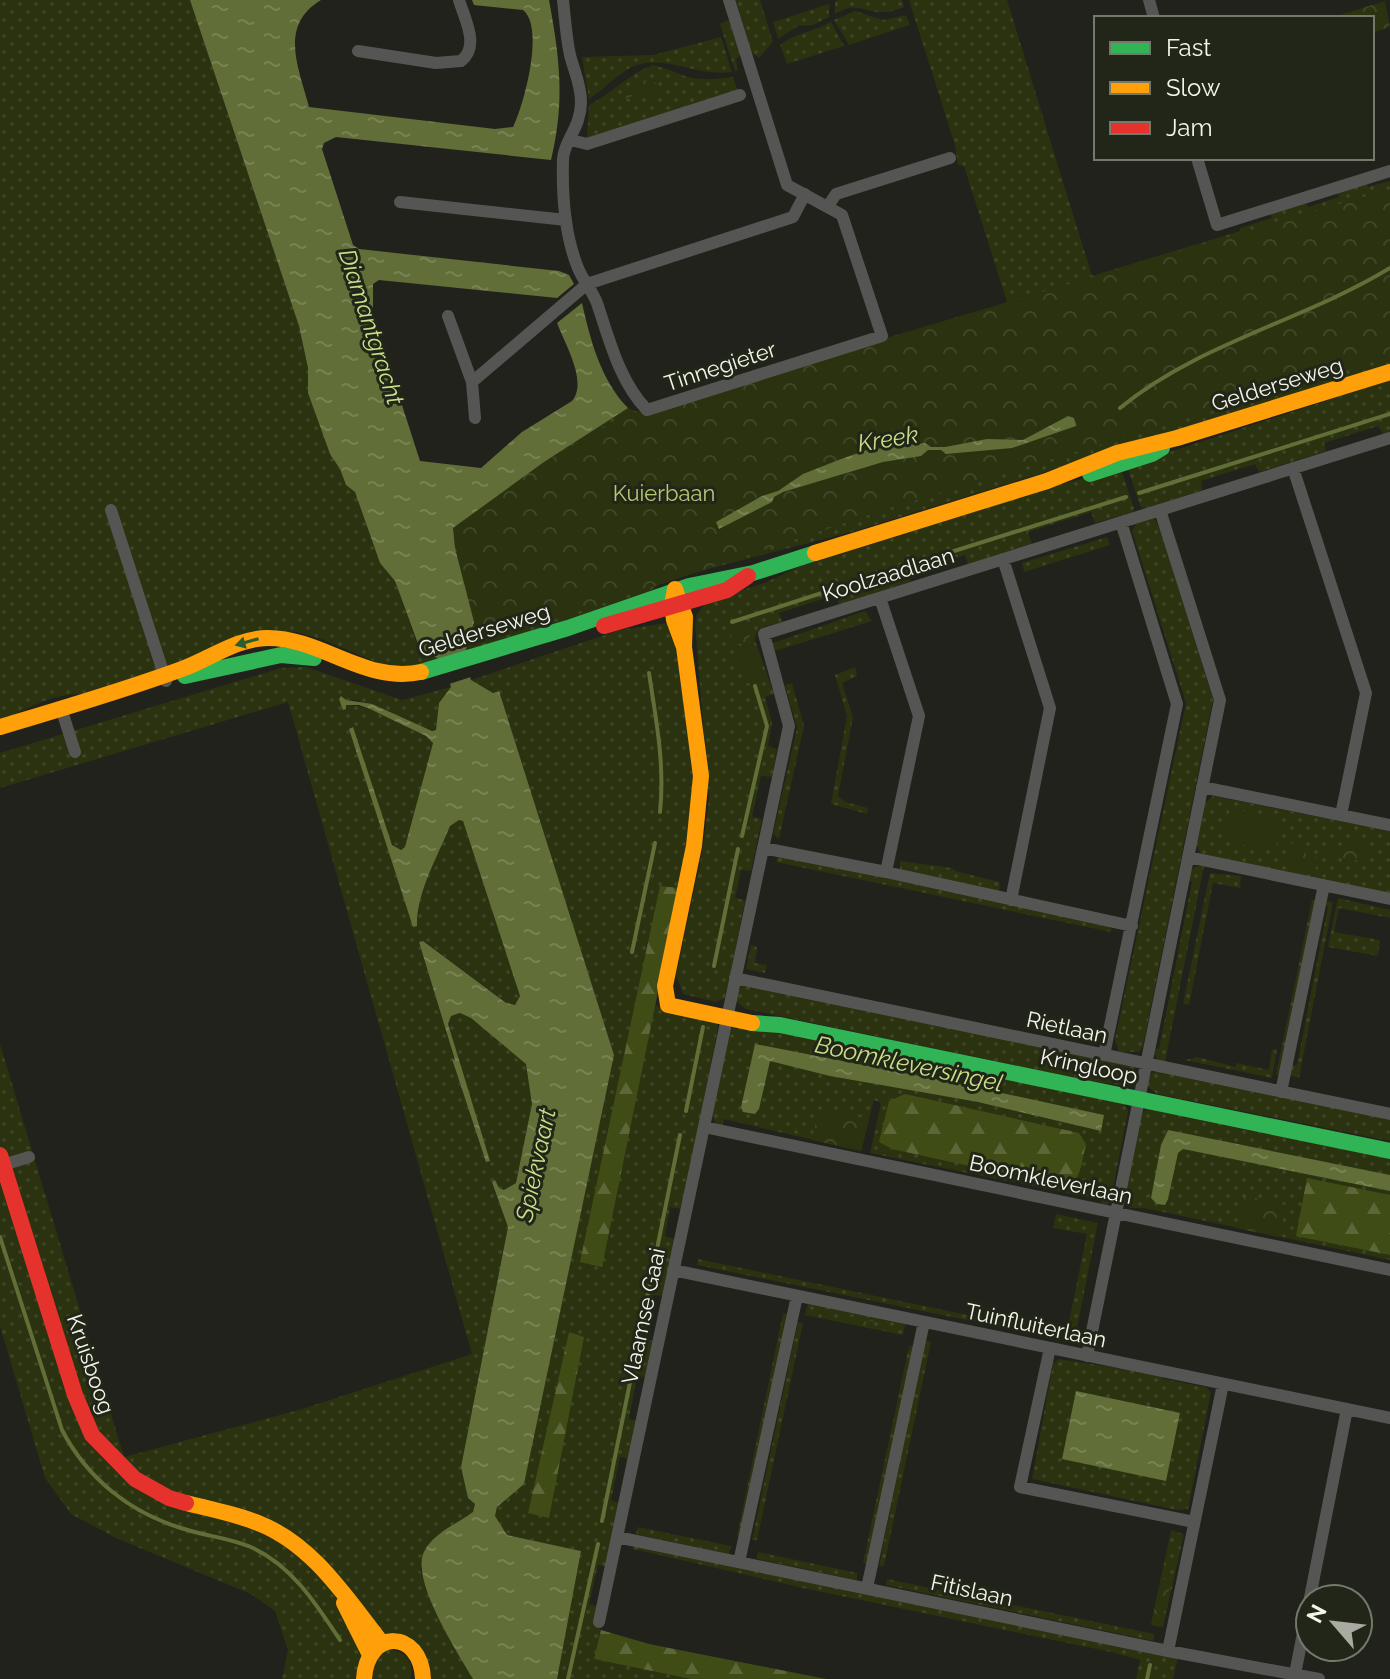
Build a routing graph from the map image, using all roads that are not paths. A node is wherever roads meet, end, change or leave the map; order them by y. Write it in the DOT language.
graph roads {
  1 [pos="459,0"];
  2 [pos="563,0"];
  3 [pos="729,0"];
  4 [pos="358,51"];
  5 [pos="740,95"];
  6 [pos="571,140"];
  7 [pos="950,158"];
  8 [pos="1198,160"];
  9 [pos="1390,171"];
  10 [pos="805,194"];
  11 [pos="400,202"];
  12 [pos="828,206"];
  13 [pos="566,220"];
  14 [pos="587,284"];
  15 [pos="448,316"];
  16 [pos="1390,372"];
  17 [pos="472,382"];
  18 [pos="475,418"];
  19 [pos="1390,438"];
  20 [pos="1293,468"];
  21 [pos="111,510"];
  22 [pos="1160,510"];
  23 [pos="1121,522"];
  24 [pos="1003,559"];
  25 [pos="880,598"];
  26 [pos="677,599"];
  27 [pos="165,678"];
  28 [pos="62,712"];
  29 [pos="0,727"];
  30 [pos="0,737"];
  31 [pos="75,752"];
  32 [pos="1202,787"];
  33 [pos="1341,815"];
  34 [pos="1390,825"];
  35 [pos="763,848"];
  36 [pos="1188,857"];
  37 [pos="886,872"];
  38 [pos="1324,885"];
  39 [pos="1390,899"];
  40 [pos="1011,900"];
  41 [pos="1132,926"];
  42 [pos="735,978"];
  43 [pos="728,1013"];
  44 [pos="1104,1055"];
  45 [pos="1146,1064"];
  46 [pos="1281,1092"];
  47 [pos="1139,1099"];
  48 [pos="1390,1114"];
  49 [pos="704,1127"];
  50 [pos="1390,1151"];
  51 [pos="29,1157"];
  52 [pos="2,1160"];
  53 [pos="1114,1212"];
  54 [pos="673,1270"];
  55 [pos="1390,1270"];
  56 [pos="797,1296"];
  57 [pos="924,1322"];
  58 [pos="1050,1348"];
  59 [pos="1087,1356"];
  60 [pos="1223,1384"];
  61 [pos="1347,1409"];
  62 [pos="1390,1418"];
  63 [pos="1194,1522"];
  64 [pos="617,1537"];
  65 [pos="739,1562"];
  66 [pos="867,1588"];
  67 [pos="599,1622"];
  68 [pos="376,1648"];
  69 [pos="1168,1651"];
  70 [pos="1295,1674"];
  71 [pos="364,1679"];
  72 [pos="423,1679"];
  73 [pos="1319,1679"];
  1 -- 4 [label="street"];
  2 -- 6 [label="street, Tinnegieter"];
  3 -- 10 [label="street"];
  5 -- 6 [label="street"];
  6 -- 13 [label="street, Tinnegieter"];
  7 -- 12 [label="street"];
  8 -- 9 [label="street"];
  10 -- 12 [label="street, Tinnegieter"];
  10 -- 14 [label="street"];
  11 -- 13 [label="street"];
  12 -- 14 [label="street, Tinnegieter"];
  13 -- 14 [label="street, Tinnegieter"];
  14 -- 17 [label="street"];
  15 -- 17 [label="street"];
  16 -- 26 [label="street, Gelderseweg"];
  17 -- 18 [label="street"];
  19 -- 20 [label="street, Koolzaadlaan"];
  20 -- 22 [label="street, Koolzaadlaan"];
  20 -- 33 [label="street"];
  21 -- 27 [label="street"];
  22 -- 23 [label="street, Koolzaadlaan"];
  22 -- 32 [label="street"];
  23 -- 24 [label="street, Koolzaadlaan"];
  23 -- 41 [label="street"];
  24 -- 25 [label="street, Koolzaadlaan"];
  24 -- 40 [label="street"];
  25 -- 35 [label="street, Koolzaadlaan"];
  25 -- 37 [label="street"];
  26 -- 27 [label="street, Gelderseweg"];
  26 -- 43 [label="street, Kringloop"];
  27 -- 28 [label="street, Gelderseweg"];
  28 -- 29 [label="street, Gelderseweg"];
  28 -- 30 [label="street, Gelderseweg"];
  28 -- 31 [label="street"];
  32 -- 33 [label="street"];
  32 -- 36 [label="street"];
  33 -- 34 [label="street"];
  35 -- 37 [label="street"];
  35 -- 42 [label="street, Koolzaadlaan"];
  36 -- 38 [label="street"];
  36 -- 45 [label="street"];
  37 -- 40 [label="street"];
  38 -- 39 [label="street"];
  38 -- 46 [label="street"];
  40 -- 41 [label="street"];
  41 -- 44 [label="street"];
  42 -- 43 [label="street, Koolzaadlaan"];
  42 -- 44 [label="street, Rietlaan"];
  43 -- 47 [label="street, Kringloop"];
  43 -- 49 [label="street, Vlaamse Gaai"];
  44 -- 45 [label="street, Rietlaan"];
  45 -- 46 [label="street, Rietlaan"];
  45 -- 47 [label="street"];
  46 -- 48 [label="street, Rietlaan"];
  47 -- 50 [label="street, Kringloop"];
  47 -- 53 [label="street"];
  49 -- 53 [label="street, Boomkleverlaan"];
  49 -- 54 [label="street, Vlaamse Gaai"];
  51 -- 52 [label="street"];
  52 -- 68 [label="street, Kruisboog"];
  53 -- 55 [label="street, Boomkleverlaan"];
  53 -- 59 [label="street"];
  54 -- 56 [label="street, Tuinfluiterlaan"];
  54 -- 64 [label="street, Vlaamse Gaai"];
  56 -- 57 [label="street, Tuinfluiterlaan"];
  56 -- 65 [label="street"];
  57 -- 58 [label="street, Tuinfluiterlaan"];
  57 -- 66 [label="street"];
  58 -- 59 [label="street, Tuinfluiterlaan"];
  58 -- 63 [label="street"];
  59 -- 60 [label="street, Tuinfluiterlaan"];
  60 -- 61 [label="street, Tuinfluiterlaan"];
  60 -- 63 [label="street"];
  61 -- 62 [label="street, Tuinfluiterlaan"];
  61 -- 70 [label="street"];
  63 -- 69 [label="street"];
  64 -- 65 [label="street, Fitislaan"];
  64 -- 67 [label="street, Vlaamse Gaai"];
  65 -- 66 [label="street, Fitislaan"];
  66 -- 69 [label="street, Fitislaan"];
  68 -- 71 [label="street"];
  68 -- 72 [label="street"];
  69 -- 70 [label="street, Fitislaan"];
  70 -- 73 [label="street, Fitislaan"];
}
